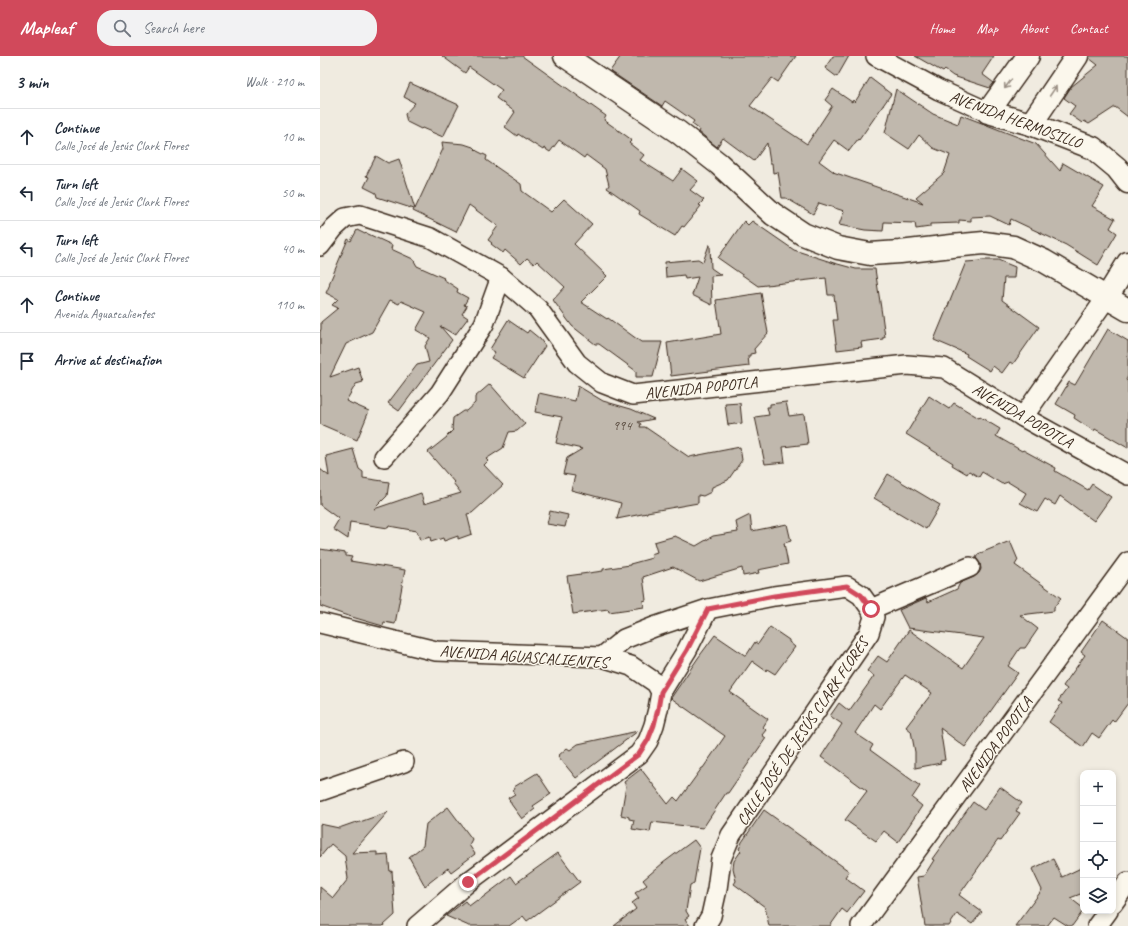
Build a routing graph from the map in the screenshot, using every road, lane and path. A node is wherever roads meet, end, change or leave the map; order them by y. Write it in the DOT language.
graph roads {
  1 [pos="565,56"];
  2 [pos="876,56"];
  3 [pos="1028,56"];
  4 [pos="1077,56"];
  5 [pos="988,112"];
  6 [pos="1031,124"];
  7 [pos="1128,182"];
  8 [pos="320,246"];
  9 [pos="1128,263"];
  10 [pos="501,277"];
  11 [pos="1107,297"];
  12 [pos="1128,310"];
  13 [pos="1023,417"];
  14 [pos="384,457"];
  15 [pos="1128,475"];
  16 [pos="1128,562"];
  17 [pos="970,567"];
  18 [pos="708,609"];
  19 [pos="871,609"];
  20 [pos="320,623"];
  21 [pos="602,658"];
  22 [pos="661,692"];
  23 [pos="404,762"];
  24 [pos="320,790"];
  25 [pos="1128,882"];
  26 [pos="1116,899"];
  27 [pos="1106,914"];
  28 [pos="417,926"];
  29 [pos="705,926"];
  30 [pos="861,926"];
  31 [pos="1097,926"];
  1 -- 11 [label="street"];
  2 -- 5 [label="street, AVENIDA HERMOSILLO"];
  3 -- 5 [label="street, one-way"];
  6 -- 4 [label="street, one-way"];
  5 -- 6 [label="street, AVENIDA HERMOSILLO"];
  6 -- 7 [label="street, AVENIDA HERMOSILLO"];
  8 -- 10 [label="street, AVENIDA POPOTLA"];
  9 -- 11 [label="street"];
  10 -- 13 [label="street, AVENIDA POPOTLA"];
  10 -- 14 [label="street"];
  11 -- 12 [label="street"];
  11 -- 13 [label="street"];
  13 -- 15 [label="street, AVENIDA POPOTLA"];
  16 -- 30 [label="street, AVENIDA POPOTLA"];
  17 -- 19 [label="street"];
  18 -- 19 [label="street"];
  18 -- 21 [label="street"];
  18 -- 22 [label="street"];
  19 -- 29 [label="street, CALLE JOSÉ DE JESÚS CLARK FLORES"];
  20 -- 21 [label="street, AVENIDA AGUASCALIENTES"];
  21 -- 22 [label="street, AVENIDA AGUASCALIENTES"];
  22 -- 28 [label="street"];
  23 -- 24 [label="street"];
  25 -- 26 [label="street"];
  27 -- 31 [label="street"];
}
